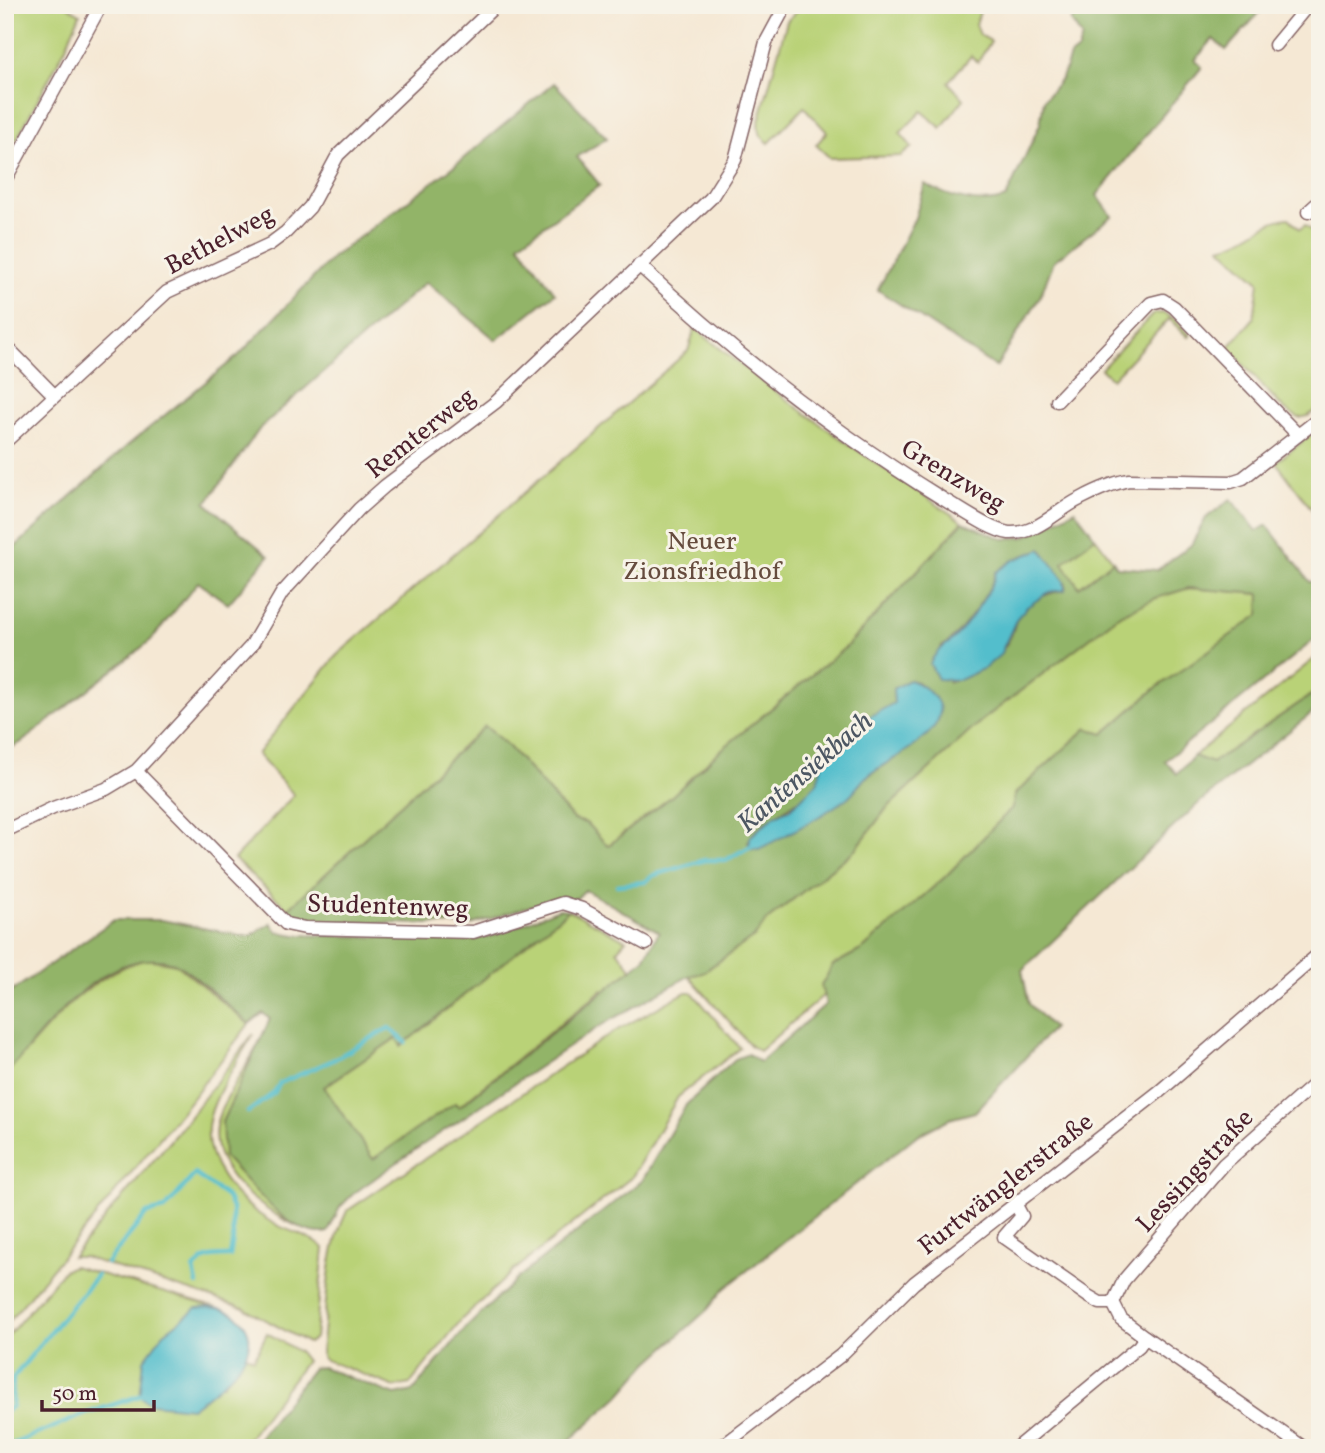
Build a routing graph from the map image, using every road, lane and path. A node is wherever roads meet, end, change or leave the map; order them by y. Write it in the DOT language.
graph roads {
  1 [pos="496,5"];
  2 [pos="786,5"];
  3 [pos="1308,5"];
  4 [pos="98,6"];
  5 [pos="1275,46"];
  6 [pos="5,180"];
  7 [pos="1320,201"];
  8 [pos="1308,212"];
  9 [pos="639,265"];
  10 [pos="5,345"];
  11 [pos="54,395"];
  12 [pos="1057,401"];
  13 [pos="1320,418"];
  14 [pos="1298,435"];
  15 [pos="5,442"];
  16 [pos="136,771"];
  17 [pos="5,831"];
  18 [pos="646,944"];
  19 [pos="1320,953"];
  20 [pos="1320,1079"];
  21 [pos="1014,1203"];
  22 [pos="1113,1303"];
  23 [pos="1145,1337"];
  24 [pos="720,1448"];
  25 [pos="1016,1448"];
  26 [pos="1304,1448"];
  1 -- 11 [label="street, Bethelweg"];
  2 -- 9 [label="street, Remterweg"];
  3 -- 5 [label="street"];
  4 -- 6 [label="street"];
  7 -- 8 [label="street"];
  9 -- 14 [label="street, Grenzweg"];
  9 -- 16 [label="street, Remterweg"];
  10 -- 11 [label="street"];
  11 -- 15 [label="street, Bethelweg"];
  12 -- 14 [label="street"];
  13 -- 14 [label="street, Grenzweg"];
  16 -- 17 [label="street, Remterweg"];
  16 -- 18 [label="street, Studentenweg"];
  19 -- 21 [label="street, Furtwänglerstraße"];
  20 -- 22 [label="street, Lessingstraße"];
  21 -- 22 [label="street"];
  21 -- 24 [label="street, Furtwänglerstraße"];
  22 -- 23 [label="street"];
  23 -- 25 [label="street"];
  23 -- 26 [label="street"];
}
